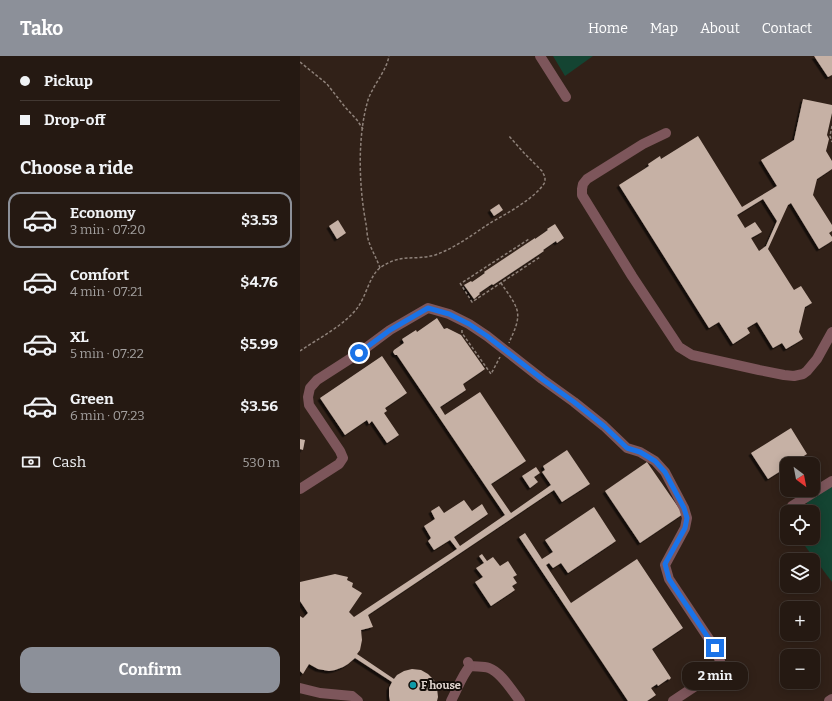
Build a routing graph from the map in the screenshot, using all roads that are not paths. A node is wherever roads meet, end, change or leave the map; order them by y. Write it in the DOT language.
graph roads {
  1 [pos="540,56"];
  2 [pos="566,97"];
  3 [pos="666,133"];
  4 [pos="832,332"];
  5 [pos="832,481"];
  6 [pos="300,490"];
  7 [pos="794,505"];
  8 [pos="300,688"];
  9 [pos="832,699"];
  10 [pos="358,701"];
  11 [pos="452,701"];
  12 [pos="520,701"];
  13 [pos="673,701"];
  14 [pos="828,701"];
  1 -- 2 [label="street"];
  3 -- 4 [label="street"];
  5 -- 7 [label="street"];
  6 -- 13 [label="street"];
  8 -- 10 [label="street"];
  9 -- 14 [label="street"];
  11 -- 12 [label="street"];
}
